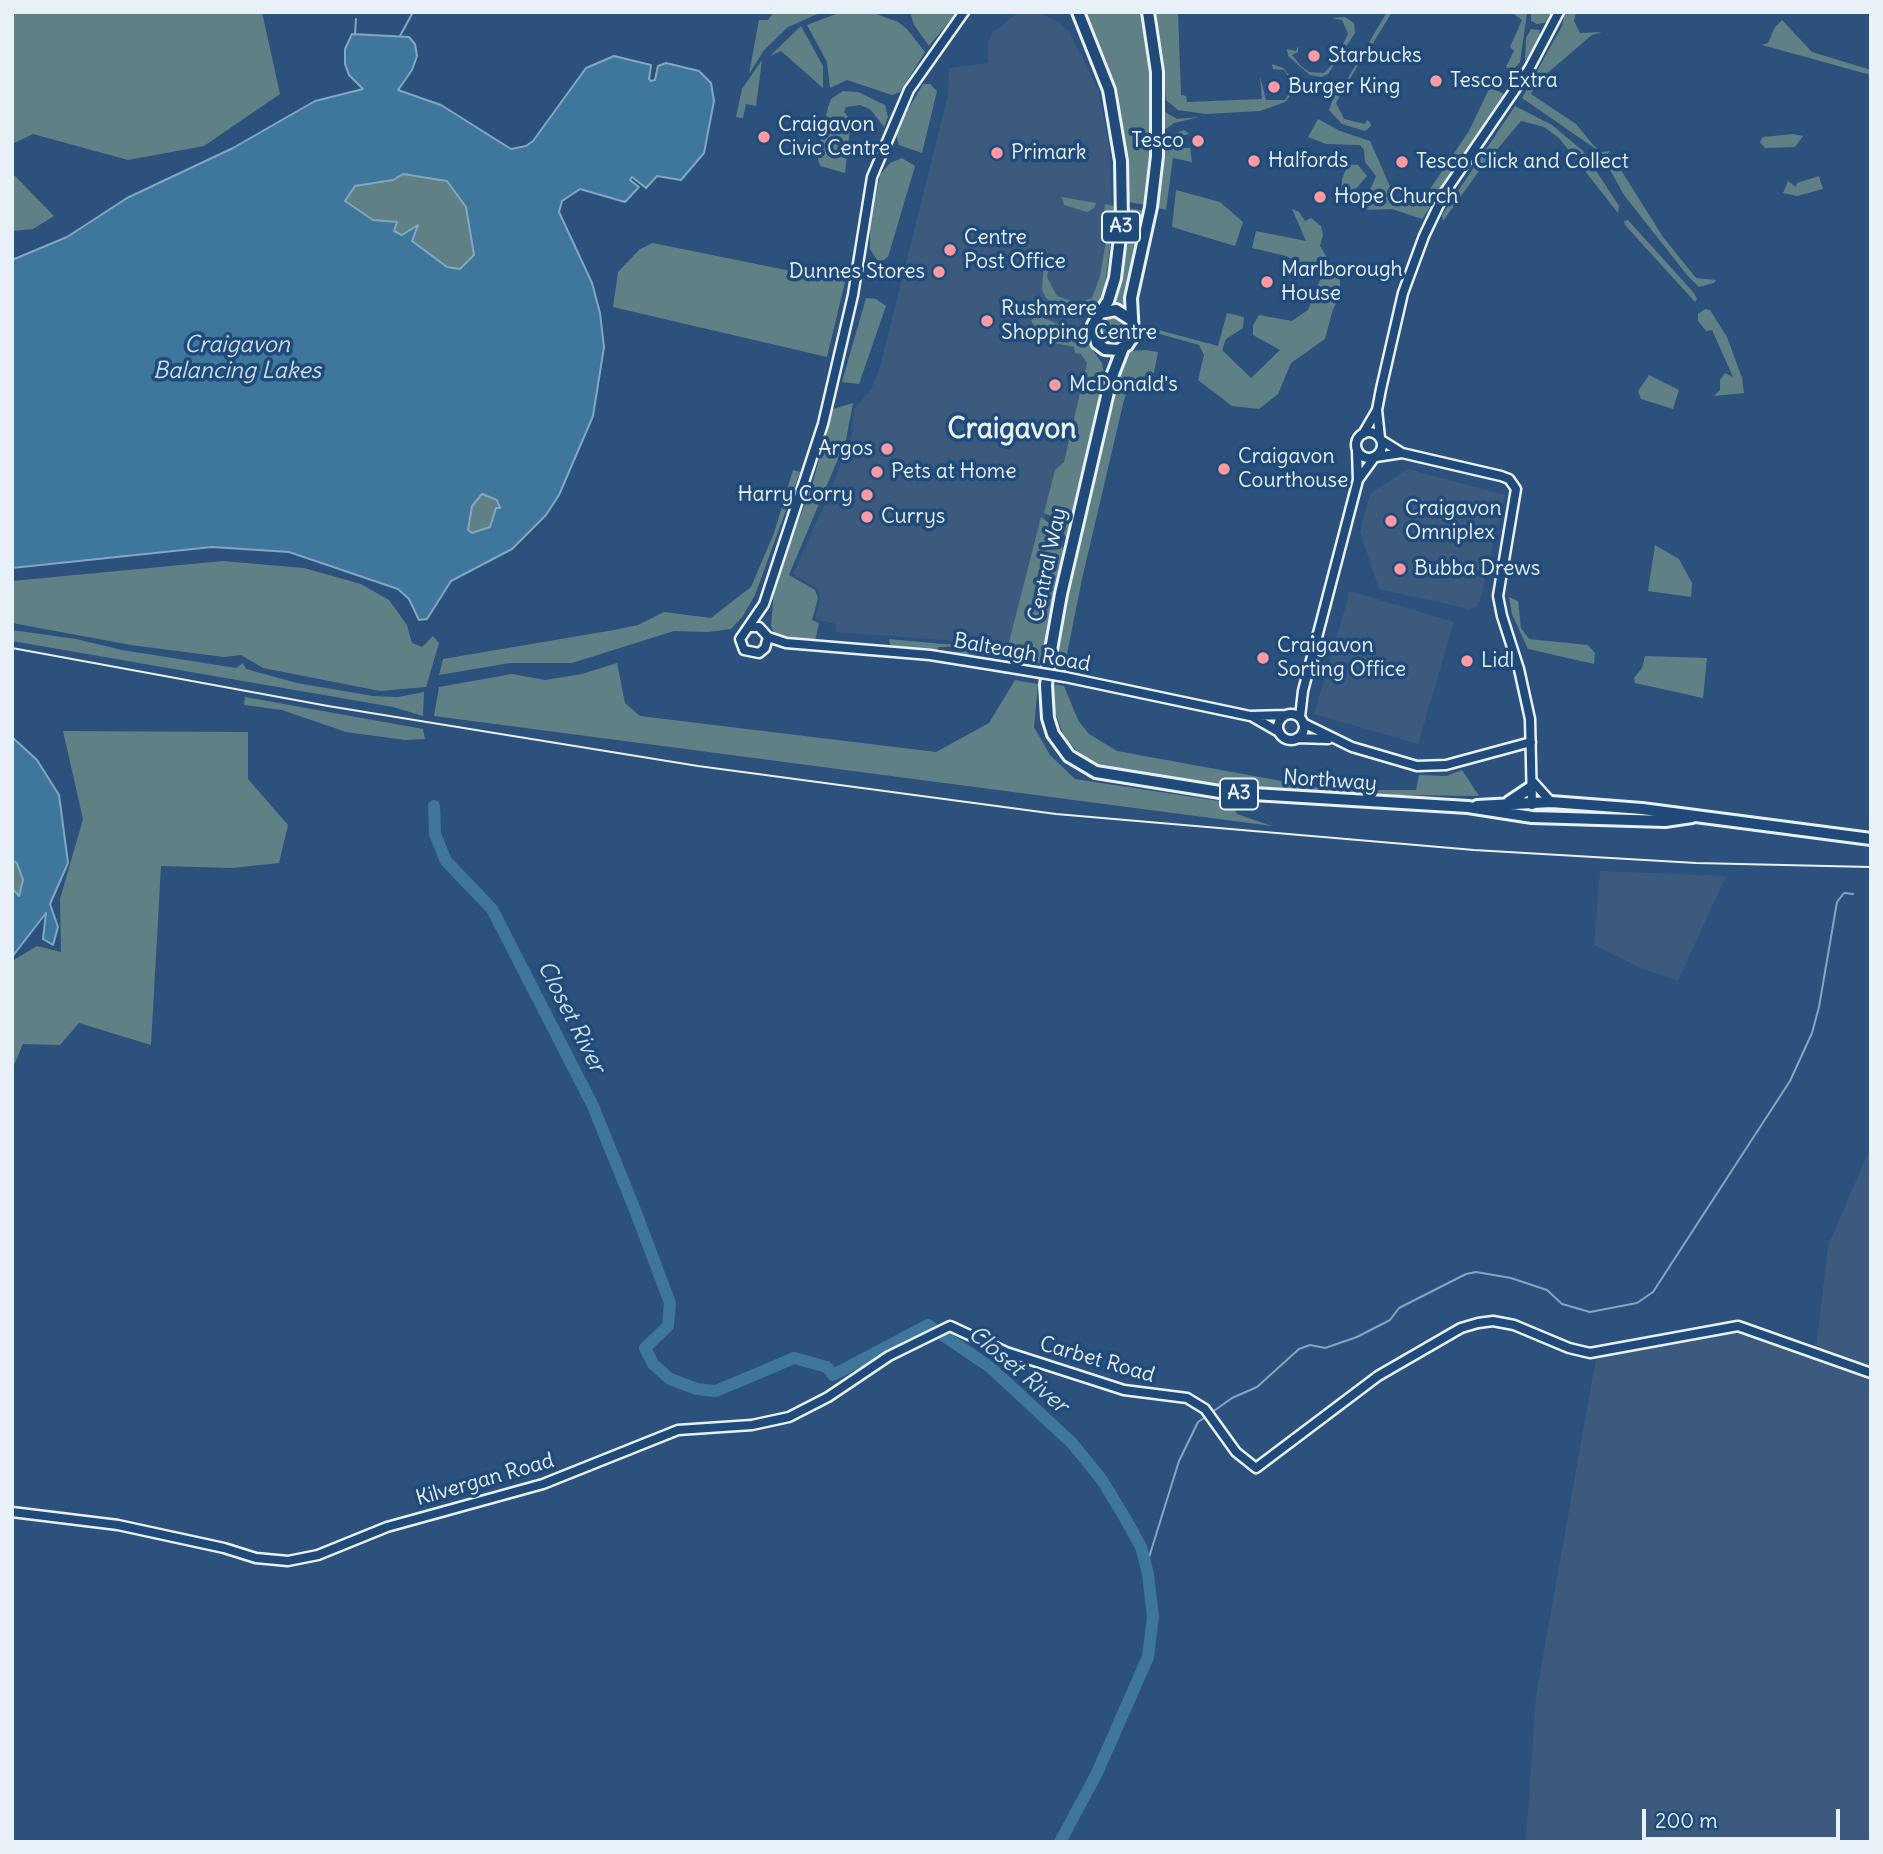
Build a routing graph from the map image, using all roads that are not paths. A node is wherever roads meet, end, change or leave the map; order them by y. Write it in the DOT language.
graph roads {
  1 [pos="964,12"];
  2 [pos="1078,12"];
  3 [pos="1148,12"];
  4 [pos="1559,12"];
  5 [pos="1100,313"];
  6 [pos="1130,319"];
  7 [pos="1101,346"];
  8 [pos="1123,348"];
  9 [pos="1111,379"];
  10 [pos="1377,410"];
  11 [pos="1363,434"];
  12 [pos="1381,439"];
  13 [pos="1357,451"];
  14 [pos="1402,453"];
  15 [pos="1375,457"];
  16 [pos="1358,480"];
  17 [pos="764,604"];
  18 [pos="750,627"];
  19 [pos="765,633"];
  20 [pos="786,643"];
  21 [pos="765,648"];
  22 [pos="1303,691"];
  23 [pos="1288,715"];
  24 [pos="1250,716"];
  25 [pos="1301,720"];
  26 [pos="1279,732"];
  27 [pos="1297,738"];
  28 [pos="1331,739"];
  29 [pos="1531,742"];
  30 [pos="1069,756"];
  31 [pos="1533,784"];
  32 [pos="1509,802"];
  33 [pos="1551,803"];
  34 [pos="1468,807"];
  35 [pos="1532,810"];
  36 [pos="1692,817"];
  37 [pos="1871,839"];
  38 [pos="944,1327"];
  39 [pos="1871,1373"];
  40 [pos="12,1512"];
  1 -- 17 [label="street"];
  2 -- 5 [label="highway, A3"];
  3 -- 6 [label="highway, A3"];
  4 -- 10 [label="street"];
  5 -- 6 [label="highway"];
  5 -- 7 [label="highway, A3"];
  6 -- 8 [label="highway, A3"];
  7 -- 8 [label="highway"];
  7 -- 9 [label="highway, A3"];
  8 -- 9 [label="highway, Central Way / A3"];
  9 -- 30 [label="highway, Central Way / A3"];
  10 -- 11 [label="street"];
  10 -- 12 [label="street"];
  11 -- 12 [label="street"];
  11 -- 13 [label="street"];
  12 -- 14 [label="street"];
  12 -- 15 [label="street"];
  13 -- 15 [label="street"];
  13 -- 16 [label="street"];
  14 -- 15 [label="street"];
  14 -- 29 [label="street"];
  15 -- 16 [label="street"];
  16 -- 22 [label="street"];
  17 -- 18 [label="street"];
  17 -- 19 [label="street"];
  18 -- 19 [label="street"];
  18 -- 21 [label="street"];
  19 -- 20 [label="street, Balteagh Road"];
  19 -- 21 [label="street"];
  20 -- 21 [label="street, Balteagh Road"];
  20 -- 24 [label="street, Balteagh Road, bridge"];
  22 -- 23 [label="street"];
  22 -- 25 [label="street"];
  23 -- 24 [label="street, Balteagh Road"];
  23 -- 25 [label="street"];
  23 -- 26 [label="street"];
  24 -- 26 [label="street, Balteagh Road"];
  25 -- 27 [label="street"];
  25 -- 28 [label="street"];
  26 -- 27 [label="street"];
  27 -- 28 [label="street"];
  28 -- 29 [label="street"];
  29 -- 31 [label="street"];
  30 -- 34 [label="highway, Northway / A3"];
  31 -- 32 [label="highway"];
  31 -- 33 [label="street"];
  31 -- 35 [label="street"];
  32 -- 34 [label="highway, Northway / A3"];
  32 -- 35 [label="highway, Northway / A3"];
  33 -- 35 [label="highway, Northway / A3"];
  33 -- 36 [label="highway, Northway / A3"];
  34 -- 35 [label="highway, Northway / A3"];
  35 -- 36 [label="highway, Northway / A3"];
  36 -- 37 [label="highway, Northway / A3"];
  38 -- 39 [label="street, Carbet Road"];
  38 -- 40 [label="street, Kilvergan Road"];
}
